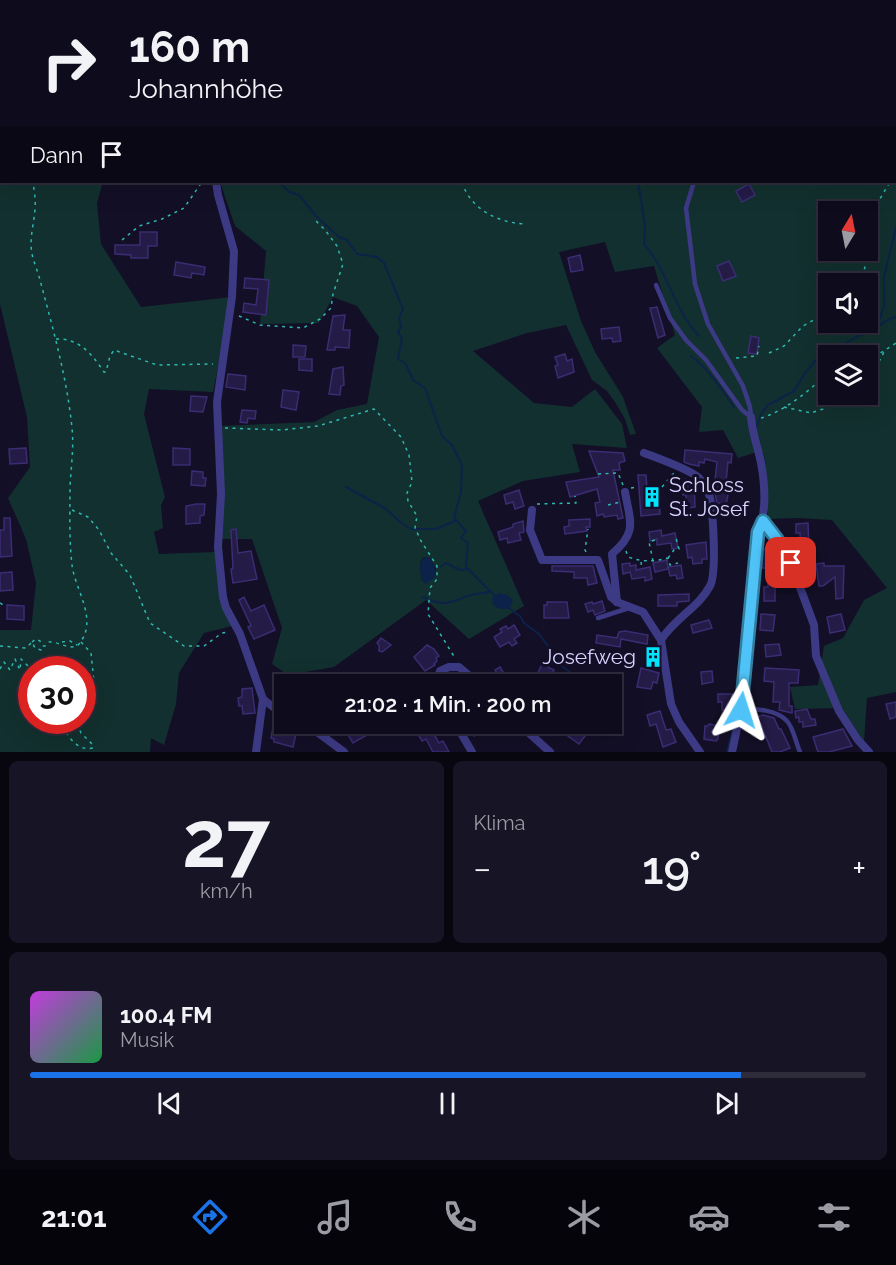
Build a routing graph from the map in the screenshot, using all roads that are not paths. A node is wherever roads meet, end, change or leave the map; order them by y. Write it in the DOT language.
graph roads {
  1 [pos="216,183"];
  2 [pos="694,183"];
  3 [pos="656,285"];
  4 [pos="751,417"];
  5 [pos="644,453"];
  6 [pos="626,496"];
  7 [pos="532,510"];
  8 [pos="763,521"];
  9 [pos="617,602"];
  10 [pos="631,608"];
  11 [pos="598,618"];
  12 [pos="661,640"];
  13 [pos="439,674"];
  14 [pos="467,674"];
  15 [pos="263,699"];
  16 [pos="274,708"];
  17 [pos="741,710"];
  18 [pos="320,734"];
  19 [pos="461,734"];
  20 [pos="530,734"];
  21 [pos="256,752"];
  22 [pos="344,752"];
  23 [pos="472,752"];
  24 [pos="550,752"];
  25 [pos="700,752"];
  26 [pos="732,752"];
  27 [pos="800,752"];
  28 [pos="869,752"];
  1 -- 15 [label="street"];
  2 -- 4 [label="lane"];
  3 -- 4 [label="lane"];
  4 -- 8 [label="street"];
  5 -- 12 [label="street"];
  6 -- 9 [label="street"];
  7 -- 9 [label="street"];
  8 -- 17 [label="street"];
  8 -- 28 [label="street"];
  9 -- 10 [label="street"];
  10 -- 11 [label="lane"];
  10 -- 12 [label="street"];
  12 -- 25 [label="street"];
  13 -- 14 [label="street"];
  15 -- 16 [label="street"];
  15 -- 21 [label="street"];
  17 -- 26 [label="street"];
  17 -- 27 [label="lane"];
  18 -- 22 [label="street"];
  19 -- 23 [label="street"];
  20 -- 24 [label="street"];
}
